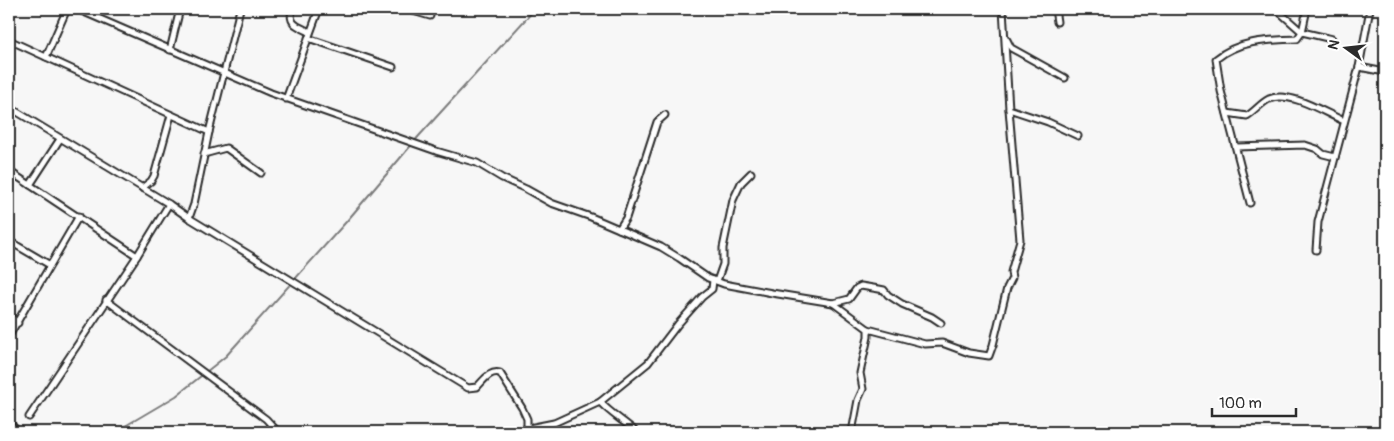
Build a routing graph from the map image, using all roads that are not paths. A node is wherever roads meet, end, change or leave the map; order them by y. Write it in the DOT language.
graph roads {
  1 [pos="67,9"];
  2 [pos="77,9"];
  3 [pos="180,9"];
  4 [pos="240,9"];
  5 [pos="292,9"];
  6 [pos="319,9"];
  7 [pos="406,9"];
  8 [pos="1003,9"];
  9 [pos="1055,9"];
  10 [pos="1276,9"];
  11 [pos="1307,9"];
  12 [pos="1370,9"];
  13 [pos="430,16"];
  14 [pos="1057,22"];
  15 [pos="1302,32"];
  16 [pos="309,35"];
  17 [pos="1006,37"];
  18 [pos="1332,39"];
  19 [pos="9,40"];
  20 [pos="170,50"];
  21 [pos="46,57"];
  22 [pos="393,66"];
  23 [pos="1360,67"];
  24 [pos="224,72"];
  25 [pos="1385,72"];
  26 [pos="1065,78"];
  27 [pos="286,98"];
  28 [pos="9,107"];
  29 [pos="1009,109"];
  30 [pos="1227,113"];
  31 [pos="171,115"];
  32 [pos="665,115"];
  33 [pos="1344,121"];
  34 [pos="209,132"];
  35 [pos="1078,136"];
  36 [pos="60,139"];
  37 [pos="1236,147"];
  38 [pos="204,154"];
  39 [pos="1385,157"];
  40 [pos="1335,158"];
  41 [pos="1385,164"];
  42 [pos="9,172"];
  43 [pos="261,173"];
  44 [pos="751,173"];
  45 [pos="30,185"];
  46 [pos="142,188"];
  47 [pos="1250,203"];
  48 [pos="169,204"];
  49 [pos="79,216"];
  50 [pos="189,218"];
  51 [pos="619,229"];
  52 [pos="9,241"];
  53 [pos="1316,250"];
  54 [pos="137,256"];
  55 [pos="50,265"];
  56 [pos="715,281"];
  57 [pos="106,300"];
  58 [pos="833,303"];
  59 [pos="9,315"];
  60 [pos="18,322"];
  61 [pos="941,324"];
  62 [pos="868,329"];
  63 [pos="9,336"];
  64 [pos="600,402"];
  65 [pos="29,417"];
  66 [pos="278,432"];
  67 [pos="528,432"];
  68 [pos="636,432"];
  69 [pos="852,432"];
  1 -- 21 [label="street"];
  2 -- 20 [label="street"];
  3 -- 20 [label="street"];
  4 -- 24 [label="street"];
  5 -- 16 [label="street"];
  6 -- 16 [label="street"];
  7 -- 13 [label="street"];
  8 -- 17 [label="street"];
  9 -- 14 [label="street"];
  10 -- 15 [label="street"];
  11 -- 15 [label="street"];
  12 -- 23 [label="street"];
  15 -- 18 [label="street"];
  15 -- 30 [label="street"];
  16 -- 22 [label="street"];
  16 -- 27 [label="street"];
  17 -- 26 [label="street"];
  17 -- 29 [label="street"];
  19 -- 21 [label="street"];
  20 -- 24 [label="street"];
  21 -- 31 [label="street"];
  23 -- 25 [label="street"];
  23 -- 33 [label="street"];
  24 -- 27 [label="street"];
  24 -- 34 [label="street"];
  27 -- 51 [label="street"];
  28 -- 36 [label="street"];
  29 -- 35 [label="street"];
  29 -- 62 [label="street"];
  30 -- 33 [label="street"];
  30 -- 37 [label="street"];
  31 -- 34 [label="street"];
  31 -- 46 [label="street"];
  32 -- 51 [label="street"];
  33 -- 40 [label="street"];
  34 -- 38 [label="street"];
  36 -- 45 [label="street"];
  36 -- 46 [label="street"];
  37 -- 40 [label="street"];
  37 -- 47 [label="street"];
  38 -- 43 [label="street"];
  38 -- 50 [label="street"];
  39 -- 41 [label="street"];
  40 -- 53 [label="street"];
  42 -- 45 [label="street"];
  44 -- 56 [label="street"];
  45 -- 49 [label="street"];
  46 -- 48 [label="street"];
  48 -- 50 [label="street"];
  48 -- 54 [label="street"];
  49 -- 54 [label="street"];
  49 -- 55 [label="street"];
  50 -- 67 [label="street"];
  51 -- 56 [label="street"];
  52 -- 55 [label="street"];
  54 -- 57 [label="street"];
  55 -- 60 [label="street"];
  56 -- 58 [label="street"];
  56 -- 64 [label="street"];
  57 -- 65 [label="street"];
  57 -- 66 [label="street"];
  58 -- 61 [label="street"];
  58 -- 62 [label="street"];
  59 -- 60 [label="street"];
  60 -- 63 [label="street"];
  62 -- 69 [label="street"];
  64 -- 67 [label="street"];
  64 -- 68 [label="street"];
}
